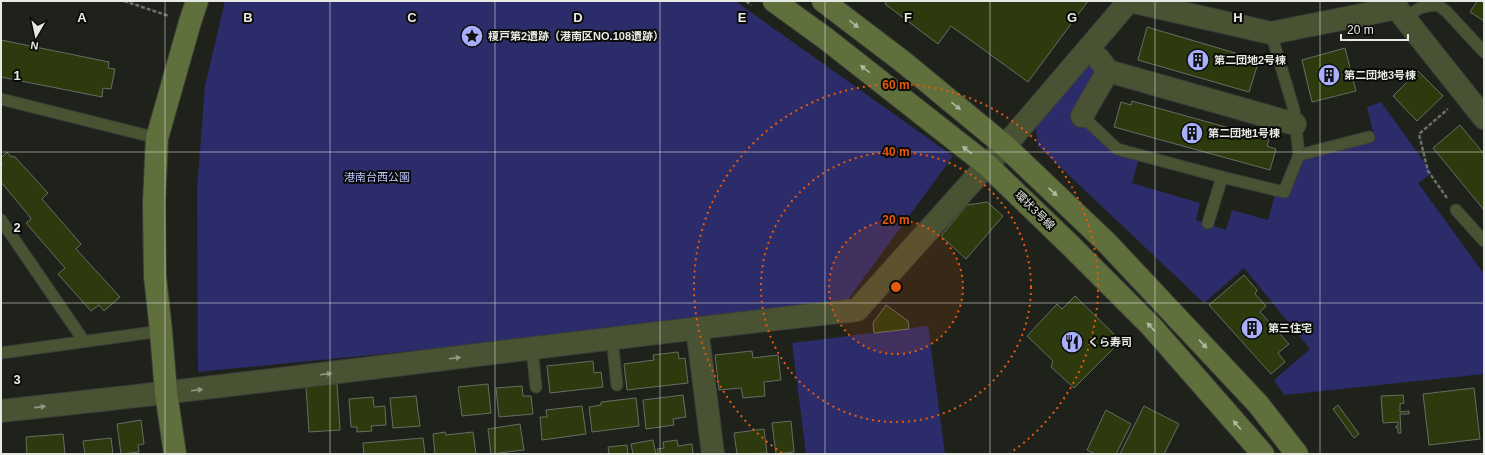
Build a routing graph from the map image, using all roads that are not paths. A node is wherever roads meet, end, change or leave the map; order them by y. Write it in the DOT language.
graph roads {
  1 [pos="197,1"];
  2 [pos="774,1"];
  3 [pos="823,1"];
  4 [pos="1129,1"];
  5 [pos="1398,9"];
  6 [pos="1271,33"];
  7 [pos="1092,45"];
  8 [pos="1484,52"];
  9 [pos="1108,71"];
  10 [pos="1,100"];
  11 [pos="1082,116"];
  12 [pos="1484,118"];
  13 [pos="1295,124"];
  14 [pos="1369,137"];
  15 [pos="157,138"];
  16 [pos="1005,146"];
  17 [pos="1299,155"];
  18 [pos="987,165"];
  19 [pos="1222,177"];
  20 [pos="1456,210"];
  21 [pos="1,220"];
  22 [pos="1208,224"];
  23 [pos="6,236"];
  24 [pos="1484,241"];
  25 [pos="697,328"];
  26 [pos="161,331"];
  27 [pos="612,338"];
  28 [pos="84,341"];
  29 [pos="532,348"];
  30 [pos="1,353"];
  31 [pos="617,385"];
  32 [pos="536,387"];
  33 [pos="166,393"];
  34 [pos="1,411"];
  35 [pos="175,454"];
  36 [pos="713,454"];
  37 [pos="1263,454"];
  38 [pos="1298,454"];
  1 -- 15 [label="street"];
  18 -- 2 [label="street, 環状3号線, one-way"];
  3 -- 16 [label="street, one-way"];
  4 -- 6 [label="street"];
  4 -- 7 [label="street"];
  5 -- 6 [label="street"];
  5 -- 8 [label="lane"];
  5 -- 12 [label="street"];
  6 -- 13 [label="lane"];
  7 -- 9 [label="street"];
  7 -- 16 [label="street"];
  9 -- 11 [label="street"];
  9 -- 13 [label="street"];
  10 -- 15 [label="lane"];
  11 -- 19 [label="lane"];
  13 -- 17 [label="lane"];
  14 -- 17 [label="lane"];
  15 -- 26 [label="street"];
  16 -- 18 [label="street"];
  16 -- 38 [label="street, one-way"];
  17 -- 19 [label="lane"];
  18 -- 25 [label="street"];
  37 -- 18 [label="street, 環状3号線, one-way"];
  19 -- 22 [label="lane"];
  20 -- 24 [label="lane"];
  21 -- 23 [label="lane"];
  23 -- 28 [label="lane"];
  25 -- 27 [label="street"];
  25 -- 36 [label="street"];
  26 -- 28 [label="lane"];
  26 -- 33 [label="street"];
  27 -- 29 [label="street"];
  27 -- 31 [label="lane"];
  28 -- 30 [label="lane"];
  29 -- 32 [label="lane"];
  33 -- 29 [label="street, one-way"];
  34 -- 33 [label="street, one-way"];
  33 -- 35 [label="street"];
}
